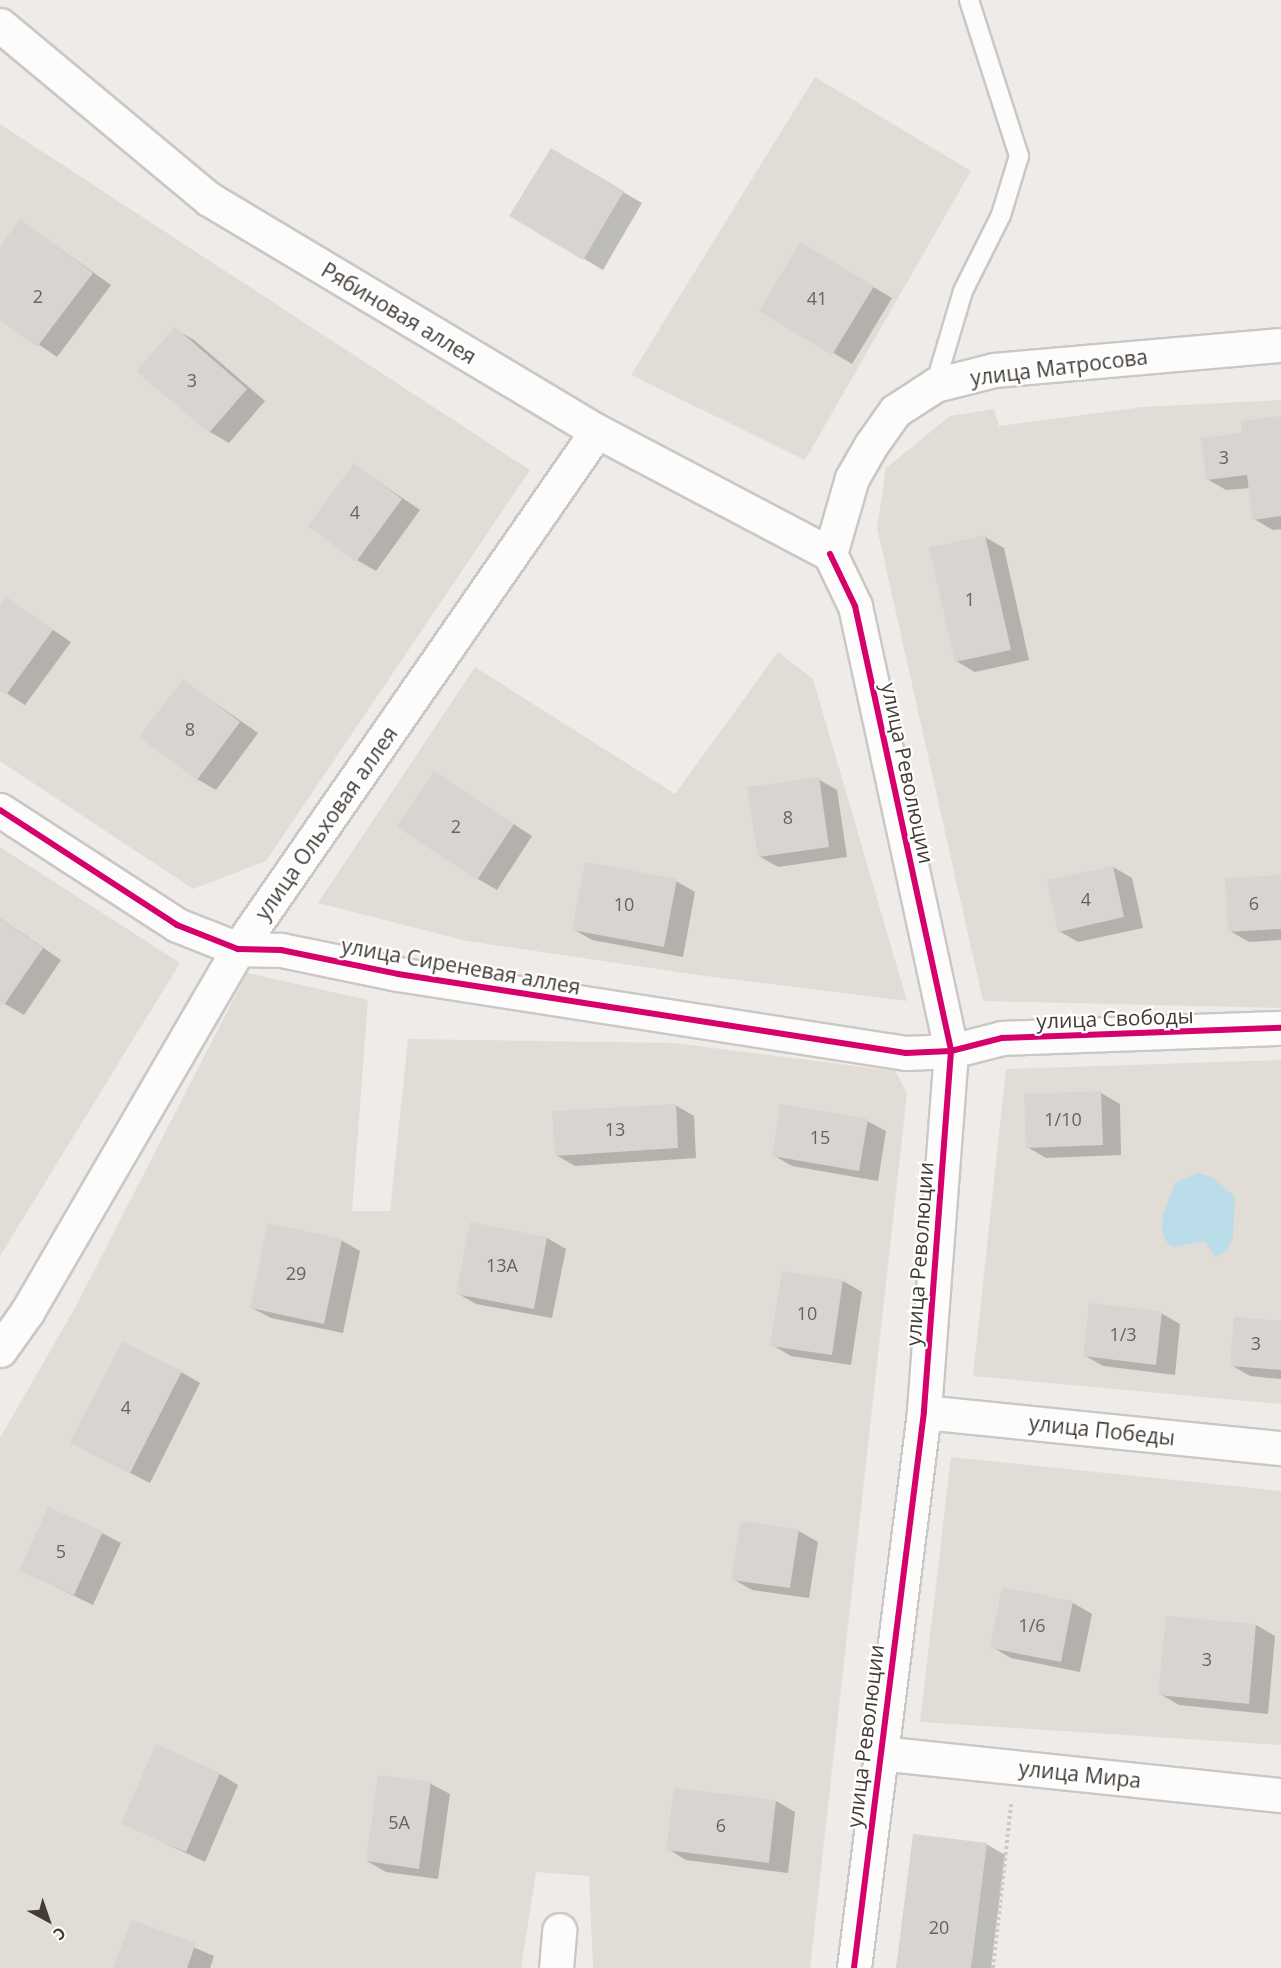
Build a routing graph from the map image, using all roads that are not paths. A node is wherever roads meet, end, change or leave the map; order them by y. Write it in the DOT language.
graph roads {
  1 [pos="969,0"];
  2 [pos="0,25"];
  3 [pos="1281,345"];
  4 [pos="935,385"];
  5 [pos="597,431"];
  6 [pos="830,554"];
  7 [pos="0,810"];
  8 [pos="238,949"];
  9 [pos="1281,1028"];
  10 [pos="951,1051"];
  11 [pos="0,1350"];
  12 [pos="924,1412"];
  13 [pos="1281,1448"];
  14 [pos="879,1753"];
  15 [pos="1281,1795"];
  16 [pos="559,1930"];
  17 [pos="556,1968"];
  18 [pos="854,1968"];
  1 -- 4 [label="lane"];
  2 -- 5 [label="street, Рябиновая аллея"];
  3 -- 4 [label="street, улица Матросова"];
  4 -- 6 [label="street, улица Матросова"];
  5 -- 6 [label="street, Рябиновая аллея"];
  5 -- 8 [label="street, улица Ольховая аллея"];
  6 -- 10 [label="street, улица Революции"];
  7 -- 8 [label="street, улица Сиреневая аллея"];
  8 -- 10 [label="street, улица Сиреневая аллея"];
  8 -- 11 [label="street, улица Ольховая аллея"];
  9 -- 10 [label="street, улица Свободы"];
  10 -- 12 [label="street, улица Революции"];
  12 -- 13 [label="street, улица Победы"];
  12 -- 14 [label="street, улица Революции"];
  14 -- 15 [label="street, улица Мира"];
  14 -- 18 [label="street, улица Революции"];
  16 -- 17 [label="street"];
}
